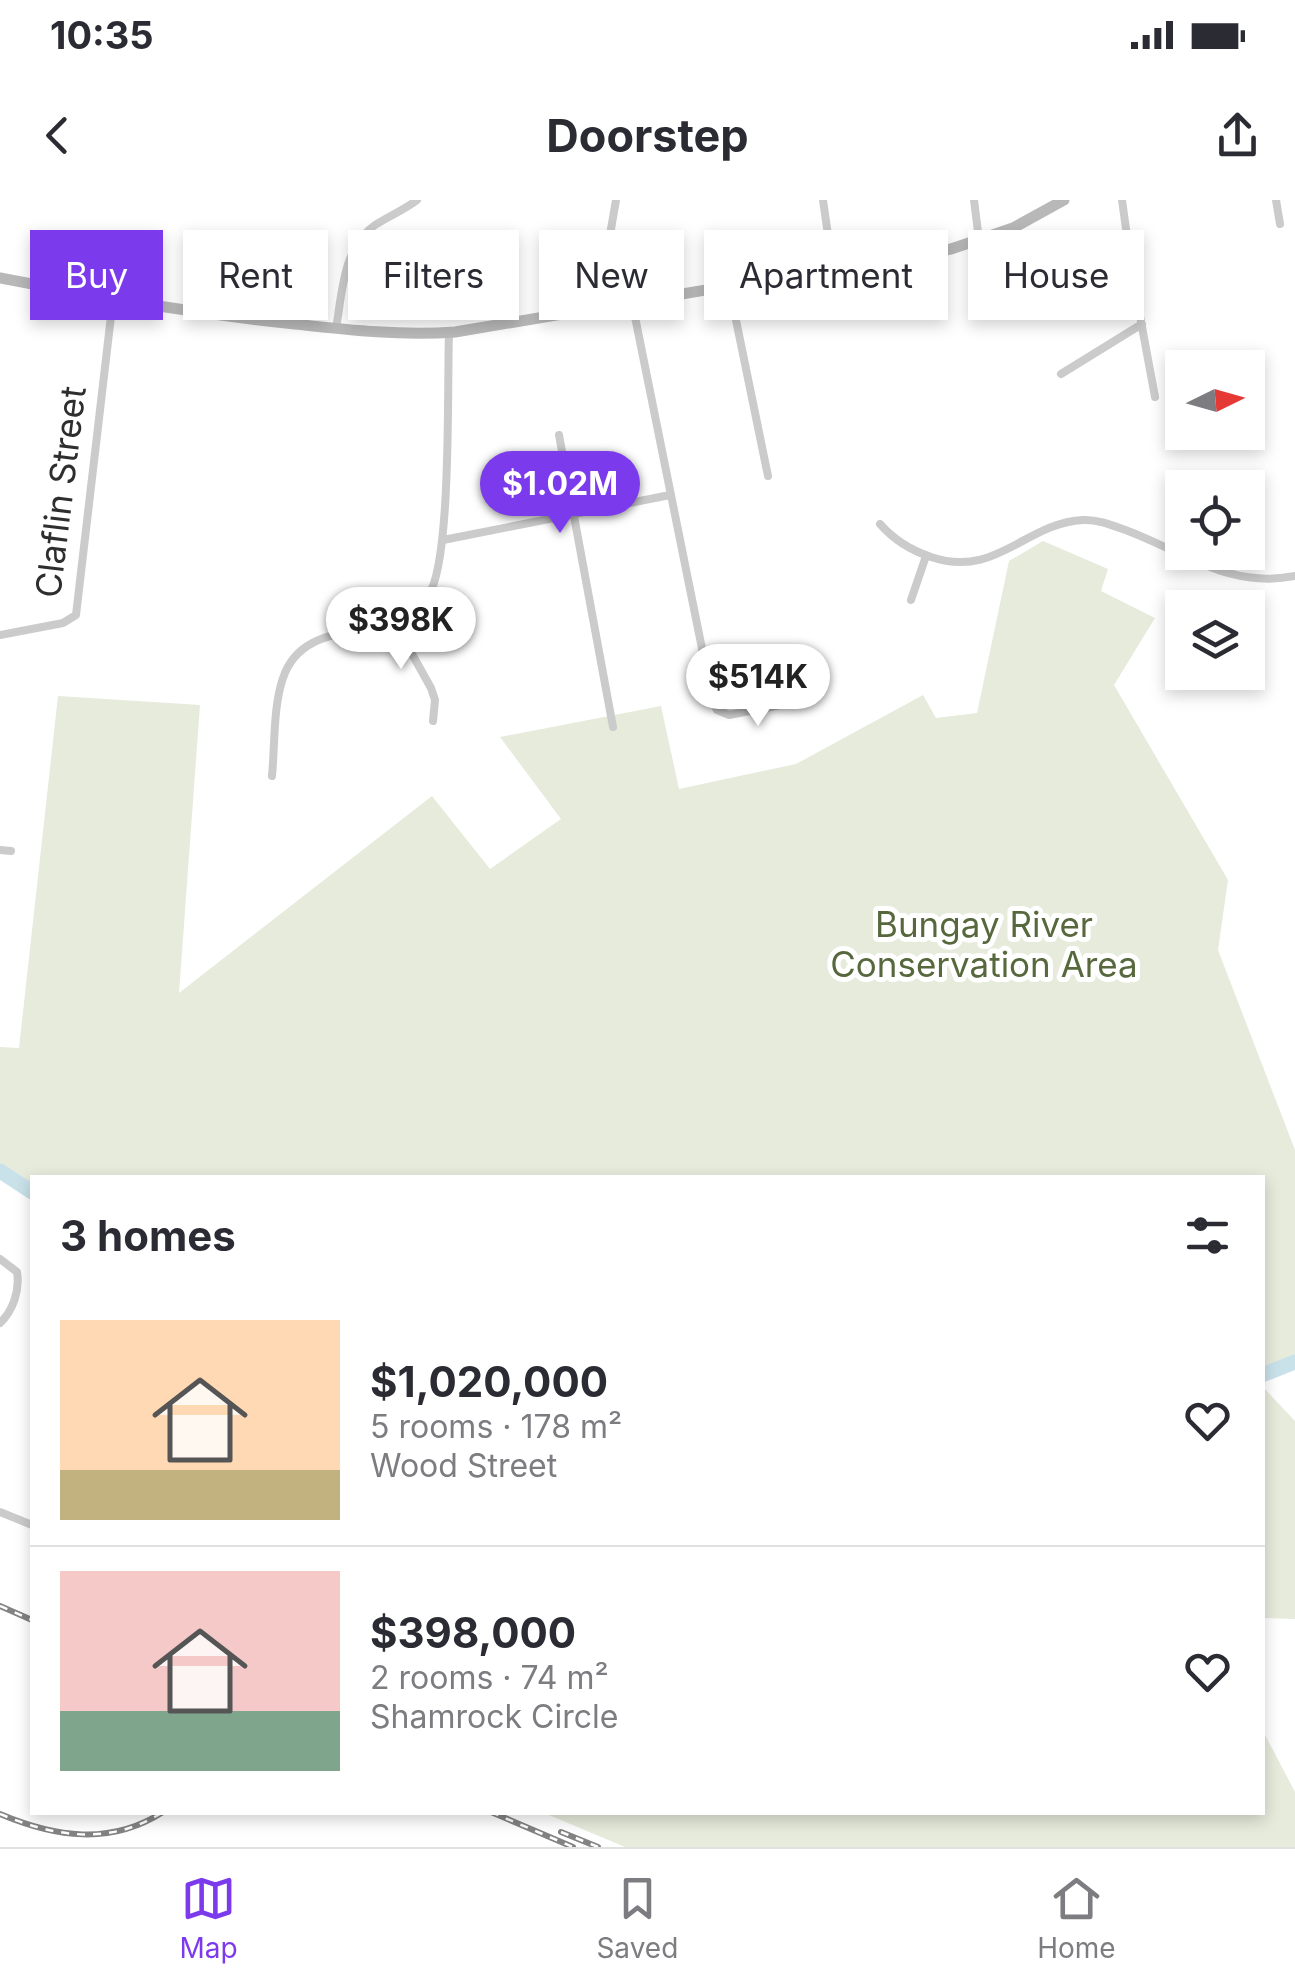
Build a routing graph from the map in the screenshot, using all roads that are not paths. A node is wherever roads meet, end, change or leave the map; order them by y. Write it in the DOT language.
graph roads {
  1 [pos="417,200"];
  2 [pos="616,200"];
  3 [pos="823,200"];
  4 [pos="974,200"];
  5 [pos="1064,200"];
  6 [pos="1122,200"];
  7 [pos="1276,200"];
  8 [pos="1280,224"];
  9 [pos="611,230"];
  10 [pos="827,230"];
  11 [pos="978,230"];
  12 [pos="1008,230"];
  13 [pos="0,278"];
  14 [pos="30,284"];
  15 [pos="163,306"];
  16 [pos="539,317"];
  17 [pos="111,320"];
  18 [pos="636,320"];
  19 [pos="736,320"];
  20 [pos="1142,324"];
  21 [pos="336,329"];
  22 [pos="450,332"];
  23 [pos="1061,374"];
  24 [pos="1156,397"];
  25 [pos="559,435"];
  26 [pos="768,476"];
  27 [pos="670,495"];
  28 [pos="573,514"];
  29 [pos="880,524"];
  30 [pos="443,540"];
  31 [pos="926,556"];
  32 [pos="1295,576"];
  33 [pos="911,600"];
  34 [pos="393,620"];
  35 [pos="0,636"];
  36 [pos="806,700"];
  37 [pos="433,720"];
  38 [pos="613,727"];
  39 [pos="272,776"];
  40 [pos="0,850"];
  41 [pos="12,851"];
  42 [pos="0,1259"];
  43 [pos="0,1323"];
  44 [pos="0,1512"];
  45 [pos="30,1524"];
  1 -- 21 [label="street"];
  2 -- 9 [label="street"];
  3 -- 10 [label="street"];
  4 -- 11 [label="street"];
  5 -- 12 [label="main road"];
  6 -- 20 [label="street"];
  7 -- 8 [label="street"];
  13 -- 14 [label="main road"];
  15 -- 21 [label="main road"];
  16 -- 22 [label="main road"];
  17 -- 35 [label="street, Claflin Street"];
  18 -- 27 [label="street"];
  19 -- 26 [label="street"];
  20 -- 23 [label="street"];
  20 -- 24 [label="street"];
  21 -- 22 [label="main road"];
  22 -- 30 [label="street"];
  25 -- 28 [label="street"];
  27 -- 28 [label="street"];
  27 -- 36 [label="street"];
  28 -- 30 [label="street"];
  28 -- 38 [label="street"];
  29 -- 31 [label="street"];
  30 -- 34 [label="street"];
  31 -- 32 [label="street"];
  31 -- 33 [label="street"];
  34 -- 37 [label="street"];
  34 -- 39 [label="street"];
  40 -- 41 [label="street"];
  42 -- 43 [label="street"];
  44 -- 45 [label="street"];
}
